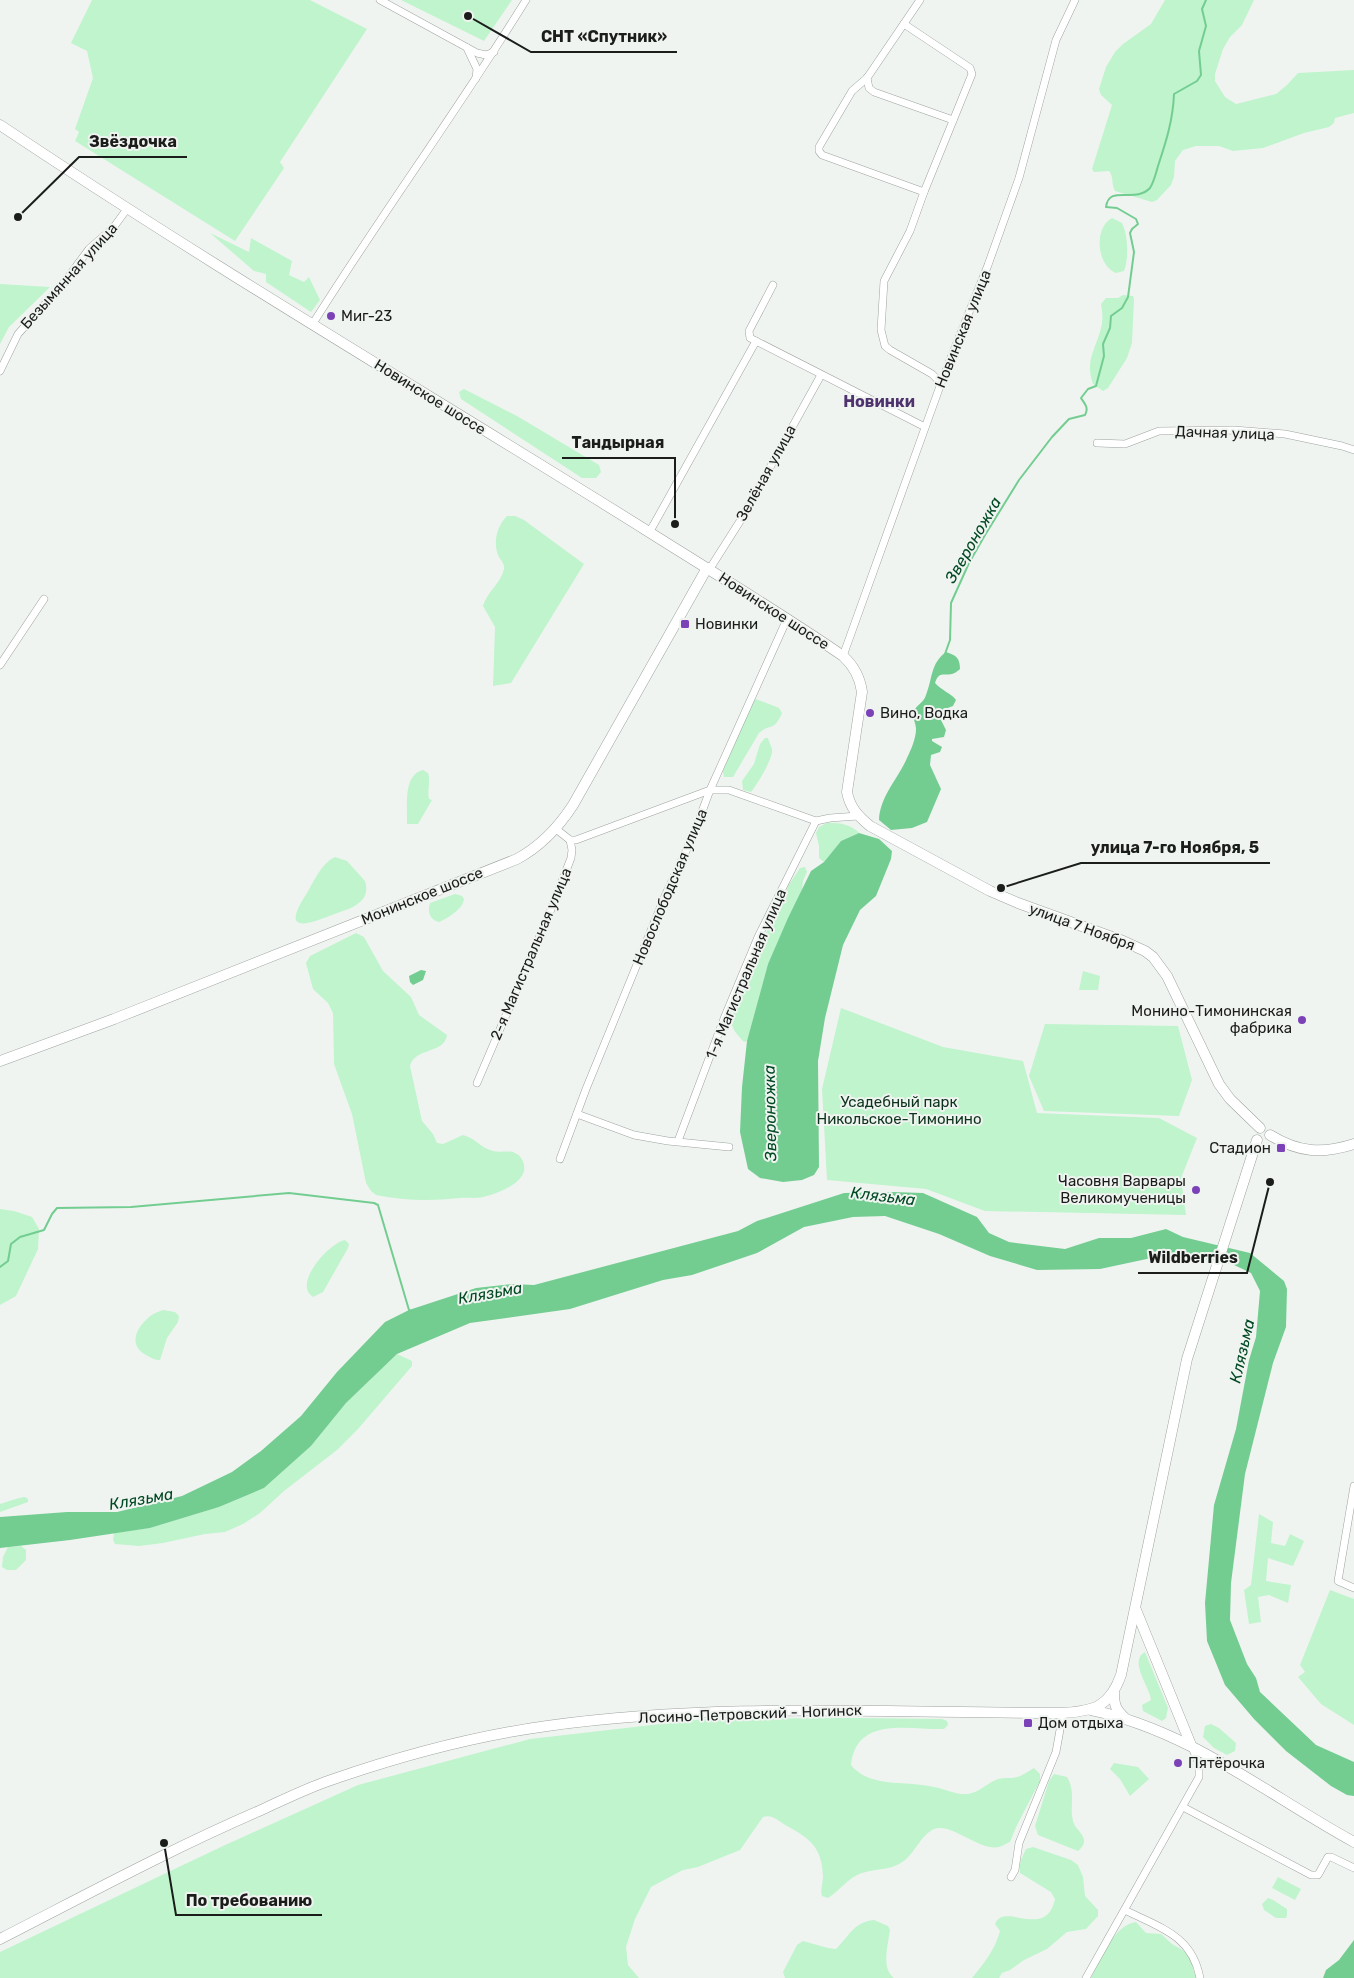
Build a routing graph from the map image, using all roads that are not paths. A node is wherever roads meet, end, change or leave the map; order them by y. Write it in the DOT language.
graph roads {
  1 [pos="380,0"];
  2 [pos="526,0"];
  3 [pos="920,0"];
  4 [pos="1075,0"];
  5 [pos="904,24"];
  6 [pos="467,48"];
  7 [pos="494,52"];
  8 [pos="867,78"];
  9 [pos="476,79"];
  10 [pos="953,120"];
  11 [pos="0,125"];
  12 [pos="924,192"];
  13 [pos="127,209"];
  14 [pos="773,285"];
  15 [pos="312,325"];
  16 [pos="756,341"];
  17 [pos="947,370"];
  18 [pos="0,371"];
  19 [pos="932,374"];
  20 [pos="820,375"];
  21 [pos="940,387"];
  22 [pos="925,427"];
  23 [pos="1097,444"];
  24 [pos="1354,450"];
  25 [pos="650,533"];
  26 [pos="708,569"];
  27 [pos="44,599"];
  28 [pos="787,619"];
  29 [pos="843,656"];
  30 [pos="0,665"];
  31 [pos="710,790"];
  32 [pos="858,816"];
  33 [pos="816,821"];
  34 [pos="556,829"];
  35 [pos="570,840"];
  36 [pos="0,1061"];
  37 [pos="477,1082"];
  38 [pos="577,1114"];
  39 [pos="1252,1120"];
  40 [pos="1260,1128"];
  41 [pos="1270,1135"];
  42 [pos="1257,1140"];
  43 [pos="678,1141"];
  44 [pos="1284,1144"];
  45 [pos="1354,1144"];
  46 [pos="729,1147"];
  47 [pos="560,1159"];
  48 [pos="1354,1486"];
  49 [pos="1354,1588"];
  50 [pos="1136,1610"];
  51 [pos="1114,1693"];
  52 [pos="1091,1710"];
  53 [pos="1063,1713"];
  54 [pos="1126,1719"];
  55 [pos="1191,1745"];
  56 [pos="1183,1807"];
  57 [pos="1354,1842"];
  58 [pos="1354,1868"];
  59 [pos="1011,1877"];
  60 [pos="1125,1910"];
  61 [pos="0,1938"];
  62 [pos="1086,1978"];
  63 [pos="1200,1978"];
  1 -- 6 [label="street"];
  2 -- 7 [label="street"];
  3 -- 5 [label="street"];
  4 -- 17 [label="street, Новинская улица"];
  5 -- 8 [label="street"];
  5 -- 10 [label="street"];
  6 -- 7 [label="street"];
  6 -- 9 [label="street"];
  7 -- 9 [label="street"];
  8 -- 10 [label="street"];
  8 -- 12 [label="street"];
  9 -- 15 [label="street"];
  10 -- 12 [label="street"];
  11 -- 13 [label="main road, Новинское шоссе"];
  12 -- 19 [label="street"];
  13 -- 15 [label="main road, Новинское шоссе"];
  13 -- 18 [label="street, Безымянная улица"];
  14 -- 16 [label="street"];
  15 -- 25 [label="main road, Новинское шоссе"];
  16 -- 20 [label="street"];
  16 -- 25 [label="street"];
  17 -- 19 [label="street"];
  17 -- 21 [label="street, Новинская улица"];
  19 -- 21 [label="street"];
  20 -- 22 [label="street"];
  20 -- 26 [label="street, Зелёная улица"];
  21 -- 22 [label="street, Новинская улица"];
  22 -- 29 [label="street, Новинская улица"];
  23 -- 24 [label="street, Дачная улица"];
  25 -- 26 [label="main road, Новинское шоссе"];
  26 -- 28 [label="main road, Новинское шоссе"];
  26 -- 34 [label="main road, Монинское шоссе"];
  27 -- 30 [label="street"];
  28 -- 29 [label="main road, Новинское шоссе"];
  28 -- 31 [label="street, Новослободская улица"];
  29 -- 32 [label="main road, Новинское шоссе"];
  31 -- 33 [label="street"];
  31 -- 35 [label="street"];
  31 -- 38 [label="street, Новослободская улица"];
  32 -- 33 [label="street"];
  32 -- 39 [label="main road, улица 7 Ноября"];
  33 -- 43 [label="street, 1-я Магистральная улица"];
  34 -- 35 [label="street"];
  34 -- 36 [label="main road, Монинское шоссе"];
  35 -- 37 [label="street, 2-я Магистральная улица"];
  38 -- 43 [label="street"];
  38 -- 47 [label="street, Новослободская улица"];
  39 -- 40 [label="main road, улица 7 Ноября"];
  39 -- 44 [label="main road"];
  40 -- 41 [label="main road"];
  40 -- 42 [label="main road"];
  41 -- 42 [label="main road"];
  41 -- 44 [label="main road"];
  42 -- 50 [label="main road"];
  43 -- 46 [label="street"];
  44 -- 45 [label="main road"];
  48 -- 49 [label="street"];
  50 -- 51 [label="main road"];
  50 -- 55 [label="main road"];
  51 -- 52 [label="main road"];
  51 -- 54 [label="main road"];
  52 -- 53 [label="main road, Лосино-Петровский - Ногинск"];
  52 -- 54 [label="main road"];
  53 -- 59 [label="street"];
  53 -- 61 [label="main road, Лосино-Петровский - Ногинск"];
  54 -- 55 [label="main road"];
  55 -- 56 [label="street"];
  55 -- 57 [label="main road"];
  56 -- 58 [label="street"];
  56 -- 60 [label="street"];
  60 -- 62 [label="street"];
  60 -- 63 [label="street"];
}
